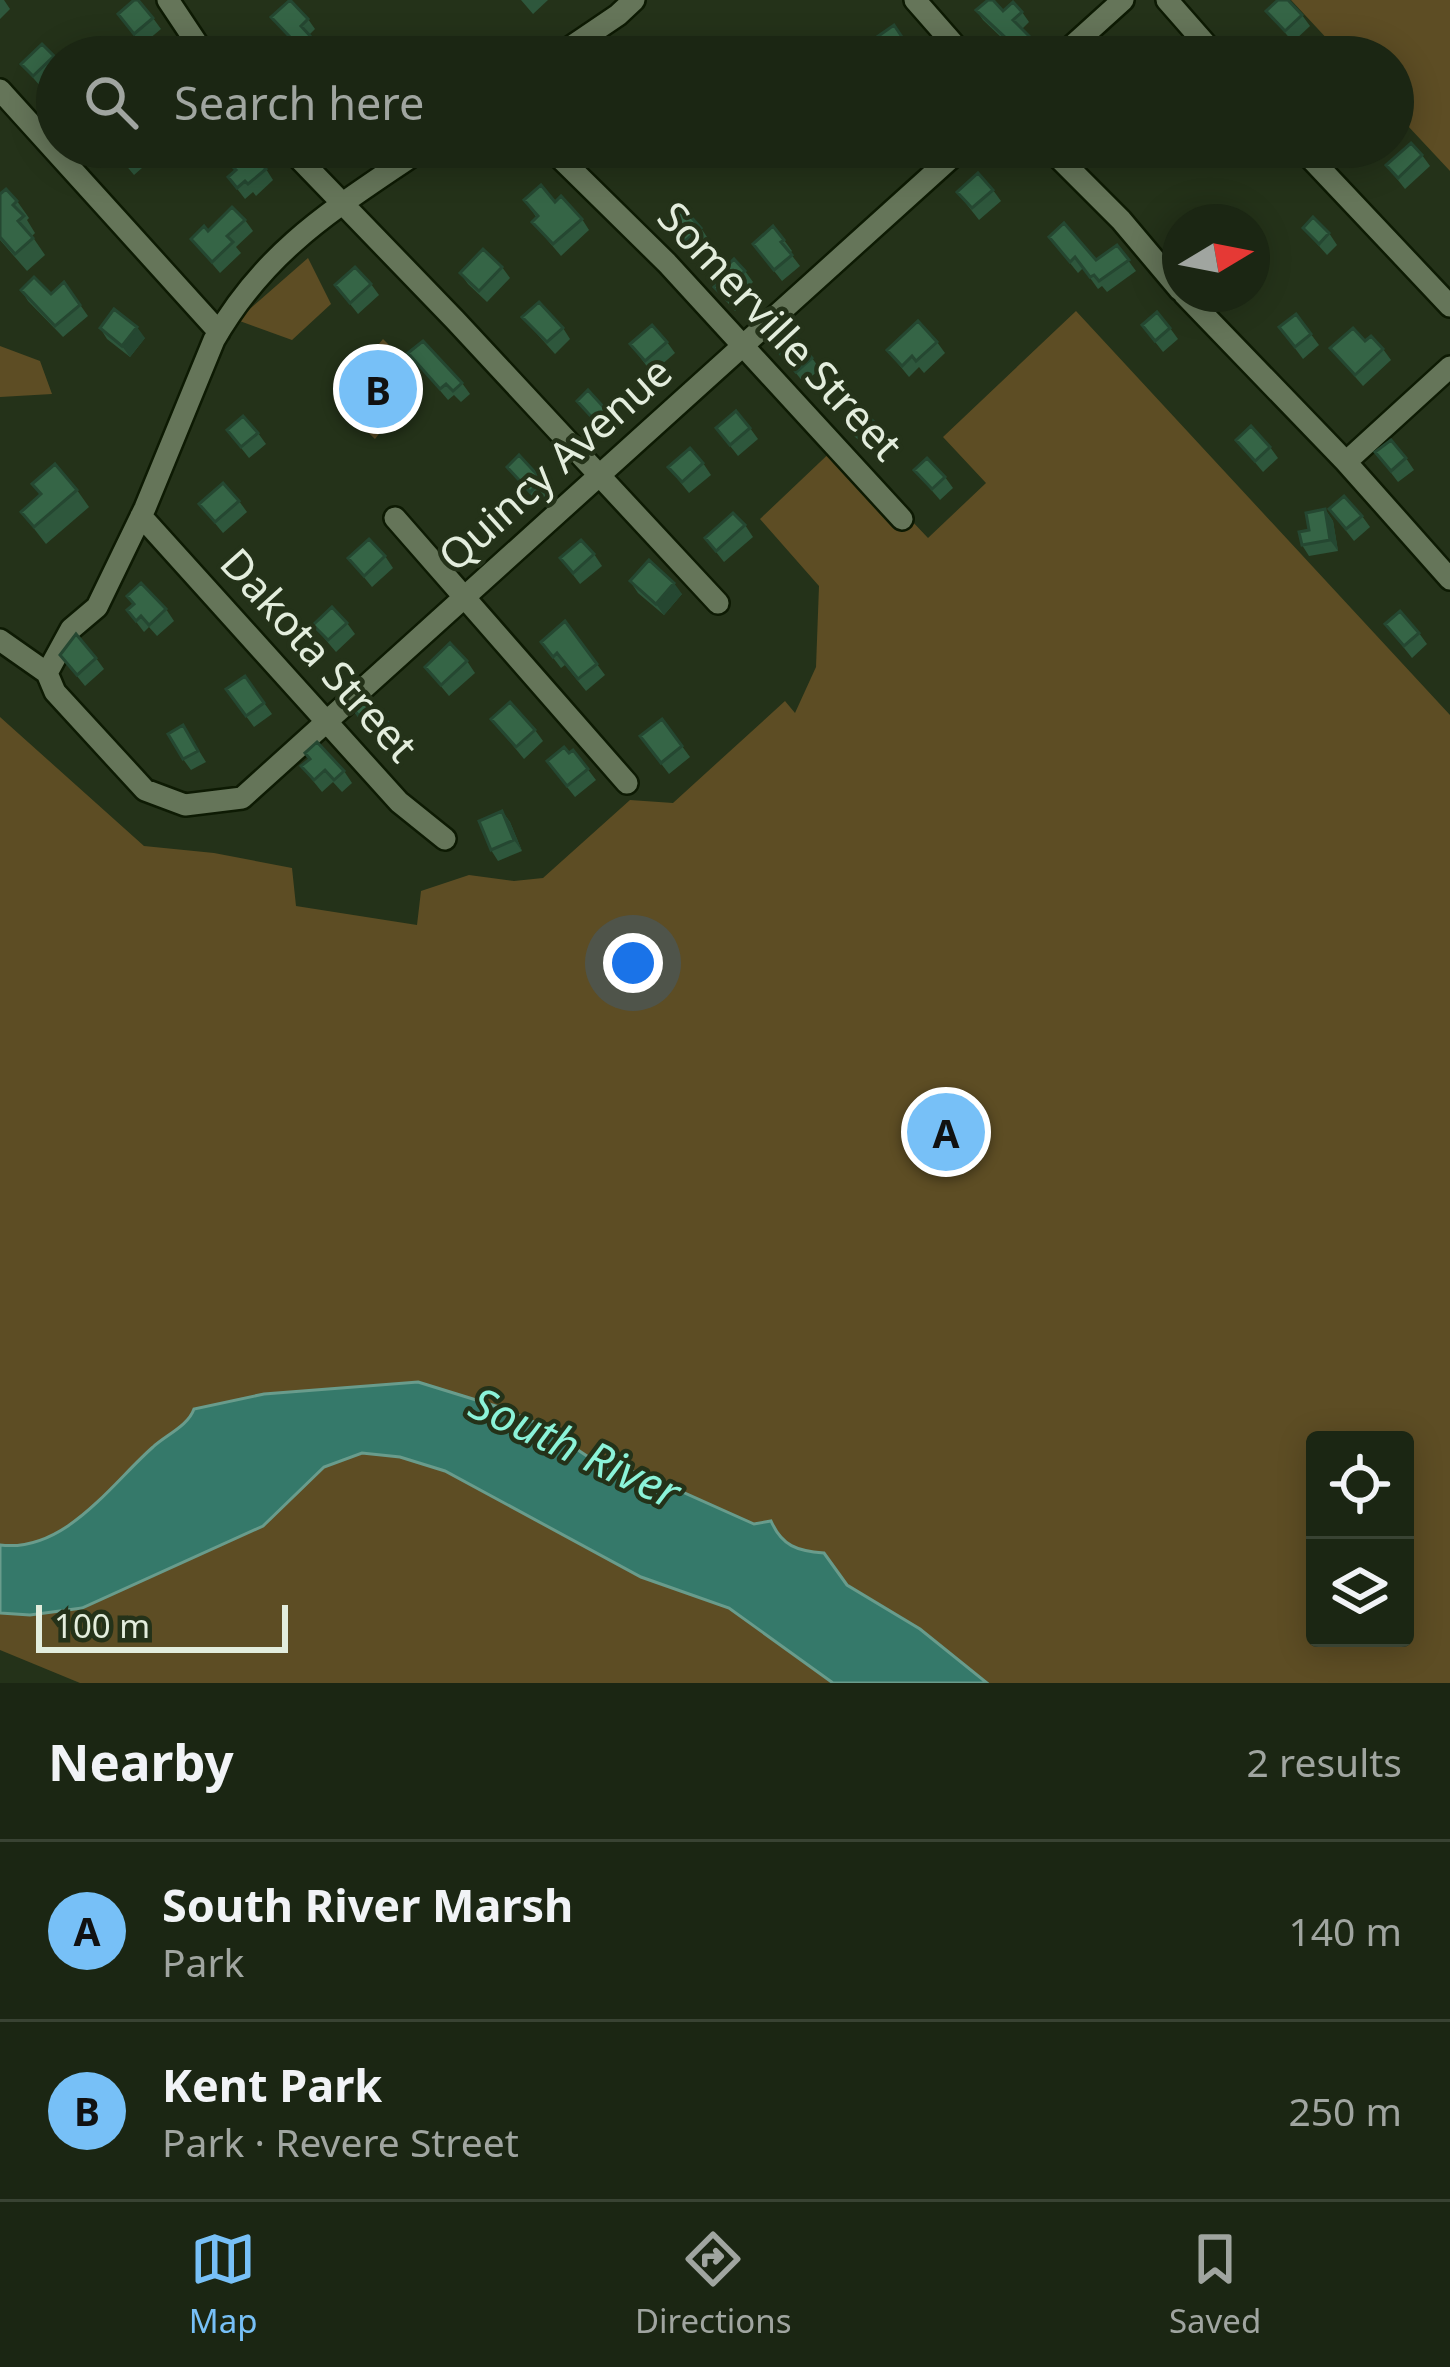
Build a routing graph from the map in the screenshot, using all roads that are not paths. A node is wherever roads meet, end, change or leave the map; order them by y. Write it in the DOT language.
graph roads {
  1 [pos="168,0"];
  2 [pos="634,0"];
  3 [pos="915,0"];
  4 [pos="1123,0"];
  5 [pos="1167,0"];
  6 [pos="192,36"];
  7 [pos="588,36"];
  8 [pos="946,36"];
  9 [pos="1083,36"];
  10 [pos="1199,36"];
  11 [pos="0,90"];
  12 [pos="36,130"];
  13 [pos="71,168"];
  14 [pos="308,168"];
  15 [pos="394,168"];
  16 [pos="570,168"];
  17 [pos="940,168"];
  18 [pos="1069,168"];
  19 [pos="1320,168"];
  20 [pos="342,204"];
  21 [pos="1162,268"];
  22 [pos="1450,306"];
  23 [pos="1201,312"];
  24 [pos="219,332"];
  25 [pos="746,347"];
  26 [pos="1450,367"];
  27 [pos="1346,462"];
  28 [pos="597,477"];
  29 [pos="141,516"];
  30 [pos="395,518"];
  31 [pos="902,518"];
  32 [pos="1450,578"];
  33 [pos="464,598"];
  34 [pos="718,603"];
  35 [pos="0,640"];
  36 [pos="47,673"];
  37 [pos="326,723"];
  38 [pos="627,783"];
  39 [pos="445,839"];
  1 -- 6 [label="street"];
  2 -- 7 [label="street"];
  3 -- 8 [label="street"];
  4 -- 9 [label="street"];
  5 -- 10 [label="street"];
  11 -- 12 [label="street"];
  13 -- 24 [label="street"];
  14 -- 20 [label="street"];
  15 -- 20 [label="street"];
  16 -- 25 [label="street, Somerville Street"];
  17 -- 25 [label="street, Quincy Avenue"];
  18 -- 21 [label="street"];
  19 -- 22 [label="street"];
  20 -- 24 [label="street"];
  20 -- 28 [label="street"];
  23 -- 27 [label="street"];
  24 -- 29 [label="street"];
  25 -- 28 [label="street, Quincy Avenue"];
  25 -- 31 [label="street, Somerville Street"];
  26 -- 27 [label="street"];
  27 -- 32 [label="street"];
  28 -- 33 [label="street, Quincy Avenue"];
  28 -- 34 [label="street"];
  29 -- 36 [label="street"];
  29 -- 37 [label="street, Dakota Street"];
  30 -- 33 [label="street"];
  33 -- 37 [label="street, Quincy Avenue"];
  33 -- 38 [label="street"];
  35 -- 36 [label="street"];
  36 -- 37 [label="street, Quincy Avenue"];
  37 -- 39 [label="street, Dakota Street"];
}
